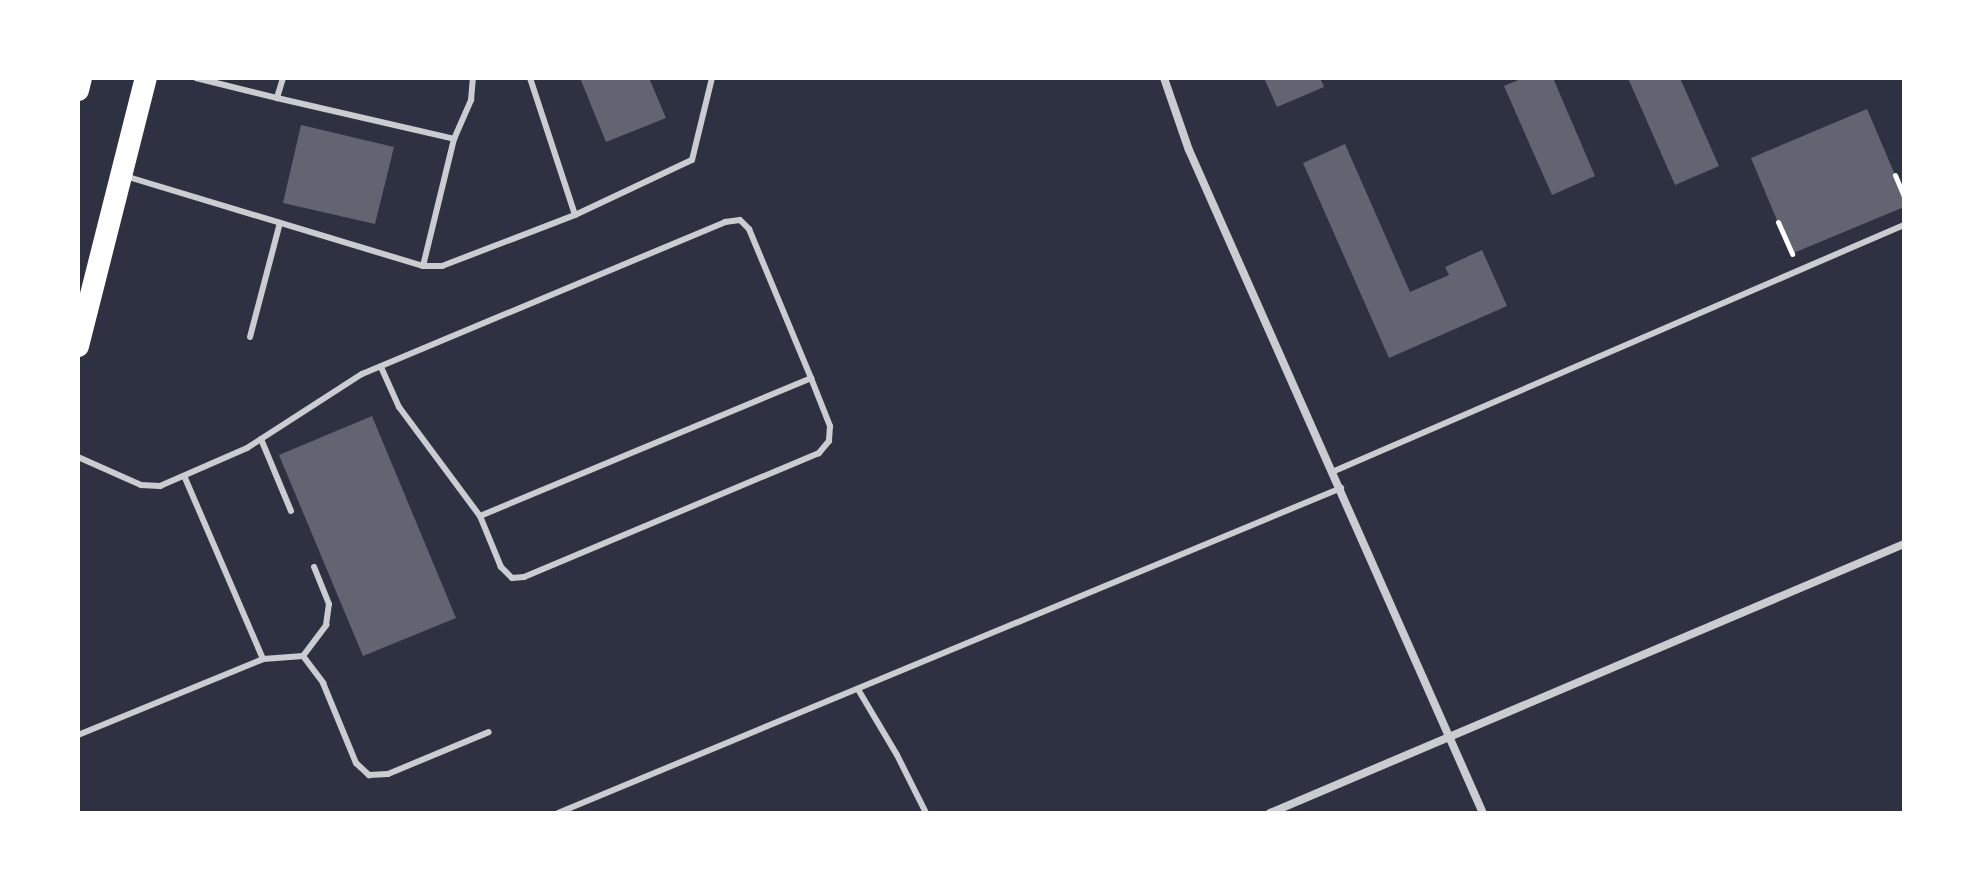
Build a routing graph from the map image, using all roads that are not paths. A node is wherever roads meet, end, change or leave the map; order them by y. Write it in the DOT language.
graph roads {
  1 [pos="81,78"];
  2 [pos="146,78"];
  3 [pos="196,78"];
  4 [pos="283,78"];
  5 [pos="473,78"];
  6 [pos="530,78"];
  7 [pos="712,78"];
  8 [pos="1164,78"];
  9 [pos="78,90"];
  10 [pos="277,98"];
  11 [pos="454,139"];
  12 [pos="122,175"];
  13 [pos="575,215"];
  14 [pos="280,223"];
  15 [pos="1904,225"];
  16 [pos="423,266"];
  17 [pos="250,337"];
  18 [pos="78,346"];
  19 [pos="381,367"];
  20 [pos="811,378"];
  21 [pos="261,439"];
  22 [pos="78,457"];
  23 [pos="1332,472"];
  24 [pos="184,476"];
  25 [pos="1341,488"];
  26 [pos="291,511"];
  27 [pos="480,516"];
  28 [pos="1904,544"];
  29 [pos="314,567"];
  30 [pos="303,656"];
  31 [pos="263,659"];
  32 [pos="859,691"];
  33 [pos="489,732"];
  34 [pos="78,735"];
  35 [pos="1452,737"];
  36 [pos="558,813"];
  37 [pos="926,813"];
  38 [pos="1270,813"];
  39 [pos="1483,813"];
  1 -- 9 [label="highway"];
  2 -- 12 [label="highway"];
  3 -- 10 [label="lane"];
  4 -- 10 [label="lane"];
  5 -- 11 [label="lane"];
  6 -- 13 [label="lane"];
  7 -- 13 [label="lane"];
  8 -- 23 [label="street"];
  10 -- 11 [label="lane"];
  11 -- 16 [label="lane"];
  12 -- 14 [label="lane"];
  12 -- 18 [label="highway"];
  13 -- 16 [label="lane"];
  14 -- 16 [label="lane"];
  14 -- 17 [label="lane"];
  15 -- 23 [label="lane"];
  19 -- 20 [label="lane"];
  19 -- 21 [label="lane"];
  19 -- 27 [label="lane"];
  20 -- 27 [label="lane"];
  20 -- 27 [label="lane"];
  21 -- 24 [label="lane"];
  21 -- 26 [label="lane"];
  22 -- 24 [label="lane"];
  23 -- 25 [label="street"];
  24 -- 31 [label="lane"];
  25 -- 32 [label="lane"];
  25 -- 35 [label="street"];
  28 -- 35 [label="street"];
  29 -- 30 [label="lane"];
  30 -- 31 [label="lane"];
  30 -- 33 [label="lane"];
  31 -- 34 [label="lane"];
  32 -- 36 [label="lane"];
  32 -- 37 [label="lane"];
  35 -- 38 [label="street"];
  35 -- 39 [label="street"];
}
